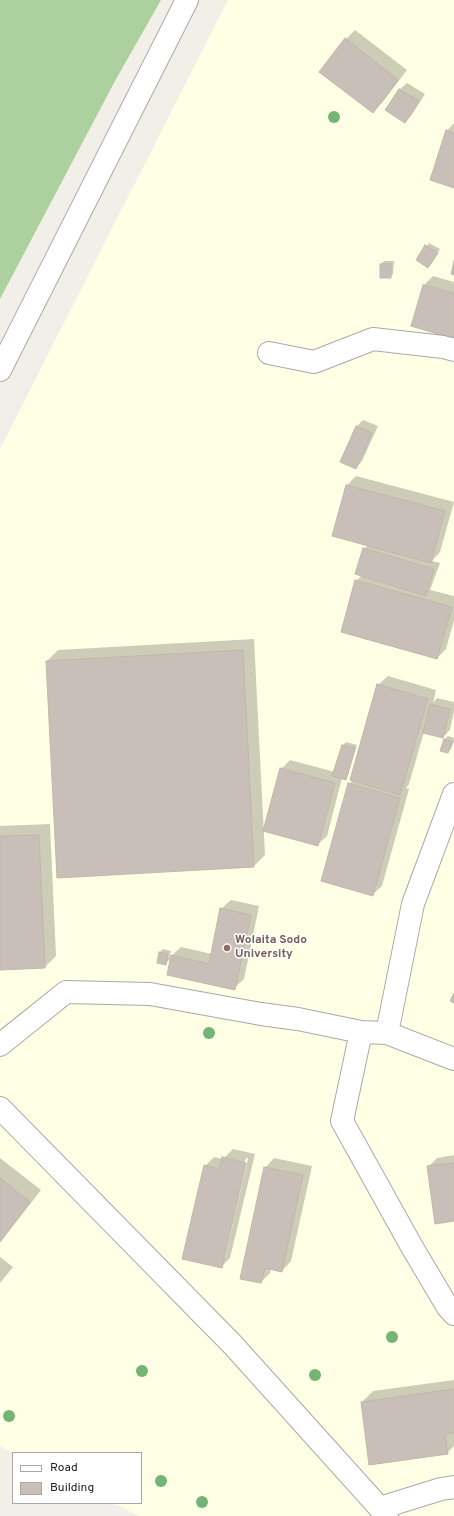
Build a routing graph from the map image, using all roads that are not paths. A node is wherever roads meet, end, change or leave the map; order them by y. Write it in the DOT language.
graph roads {
  1 [pos="187,0"];
  2 [pos="454,350"];
  3 [pos="269,353"];
  4 [pos="0,370"];
  5 [pos="454,794"];
  6 [pos="361,1032"];
  7 [pos="388,1033"];
  8 [pos="0,1045"];
  9 [pos="454,1059"];
  10 [pos="0,1108"];
  11 [pos="454,1314"];
  12 [pos="454,1487"];
  13 [pos="384,1512"];
  1 -- 4 [label="street"];
  2 -- 3 [label="street"];
  5 -- 7 [label="street"];
  6 -- 7 [label="street"];
  6 -- 8 [label="street"];
  6 -- 11 [label="street"];
  7 -- 9 [label="street"];
  10 -- 13 [label="street"];
  12 -- 13 [label="street"];
}
